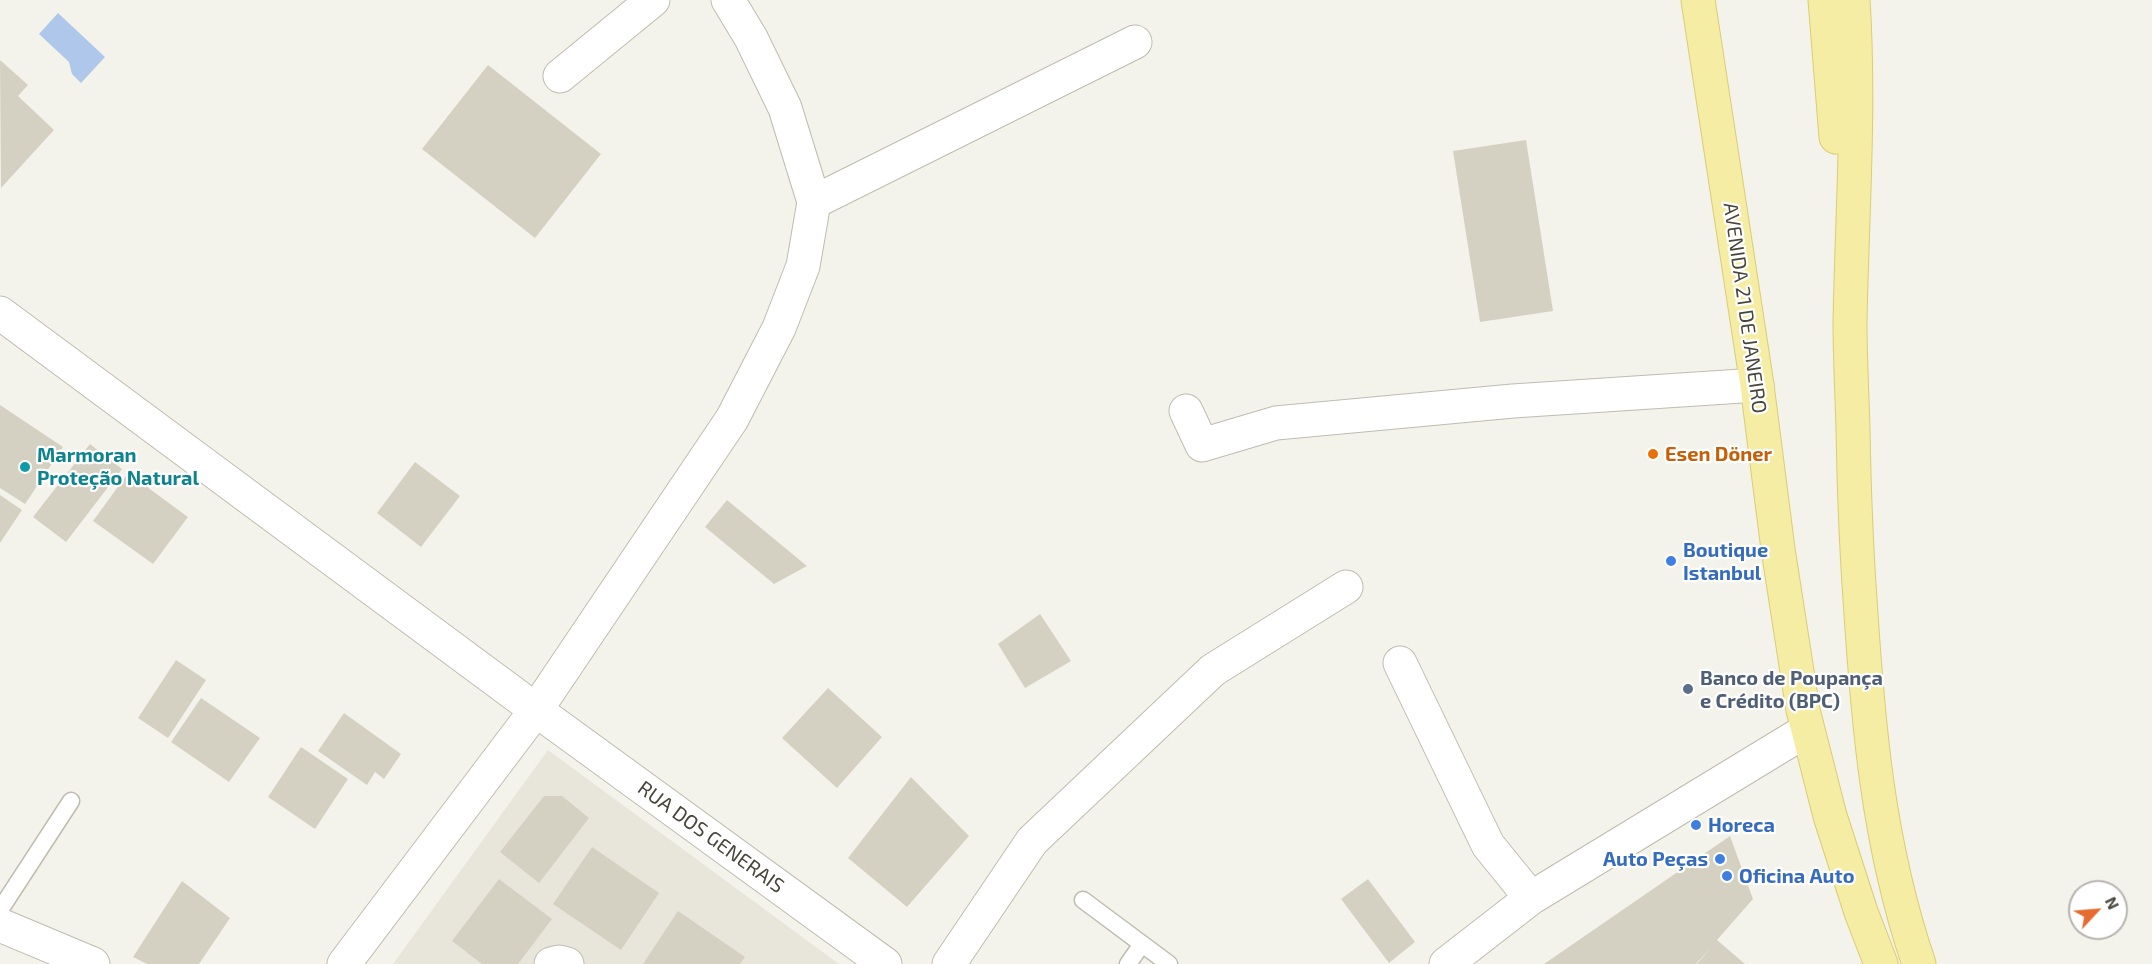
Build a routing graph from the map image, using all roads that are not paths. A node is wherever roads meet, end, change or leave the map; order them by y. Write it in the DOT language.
graph roads {
  1 [pos="653,0"];
  2 [pos="728,0"];
  3 [pos="1698,0"];
  4 [pos="1718,0"];
  5 [pos="1825,0"];
  6 [pos="1853,0"];
  7 [pos="1135,42"];
  8 [pos="560,76"];
  9 [pos="814,202"];
  10 [pos="0,313"];
  11 [pos="1850,324"];
  12 [pos="1750,338"];
  13 [pos="1757,385"];
  14 [pos="1186,411"];
  15 [pos="1346,587"];
  16 [pos="1400,663"];
  17 [pos="536,710"];
  18 [pos="1807,730"];
  19 [pos="71,801"];
  20 [pos="1531,898"];
  21 [pos="1083,900"];
  22 [pos="0,910"];
  23 [pos="0,925"];
  24 [pos="1142,944"];
  25 [pos="93,964"];
  26 [pos="344,964"];
  27 [pos="551,964"];
  28 [pos="567,964"];
  29 [pos="885,964"];
  30 [pos="948,964"];
  31 [pos="1128,964"];
  32 [pos="1169,964"];
  33 [pos="1446,964"];
  34 [pos="1881,964"];
  35 [pos="1919,964"];
  1 -- 8 [label="street"];
  2 -- 9 [label="street"];
  3 -- 12 [label="main road, AVENIDA 21 DE JANEIRO"];
  4 -- 12 [label="main road"];
  5 -- 11 [label="main road"];
  6 -- 11 [label="main road"];
  7 -- 9 [label="street"];
  9 -- 17 [label="street"];
  10 -- 17 [label="street, RUA DOS GENERAIS"];
  11 -- 35 [label="main road"];
  12 -- 13 [label="main road, AVENIDA 21 DE JANEIRO"];
  13 -- 14 [label="street"];
  13 -- 18 [label="main road, AVENIDA 21 DE JANEIRO"];
  15 -- 30 [label="street"];
  16 -- 20 [label="street"];
  17 -- 26 [label="street"];
  17 -- 29 [label="street, RUA DOS GENERAIS"];
  18 -- 20 [label="street"];
  18 -- 34 [label="main road, AVENIDA 21 DE JANEIRO"];
  19 -- 22 [label="lane"];
  20 -- 33 [label="street"];
  21 -- 24 [label="lane"];
  23 -- 25 [label="street"];
  24 -- 31 [label="lane"];
  24 -- 32 [label="lane"];
  27 -- 28 [label="street"];
}
